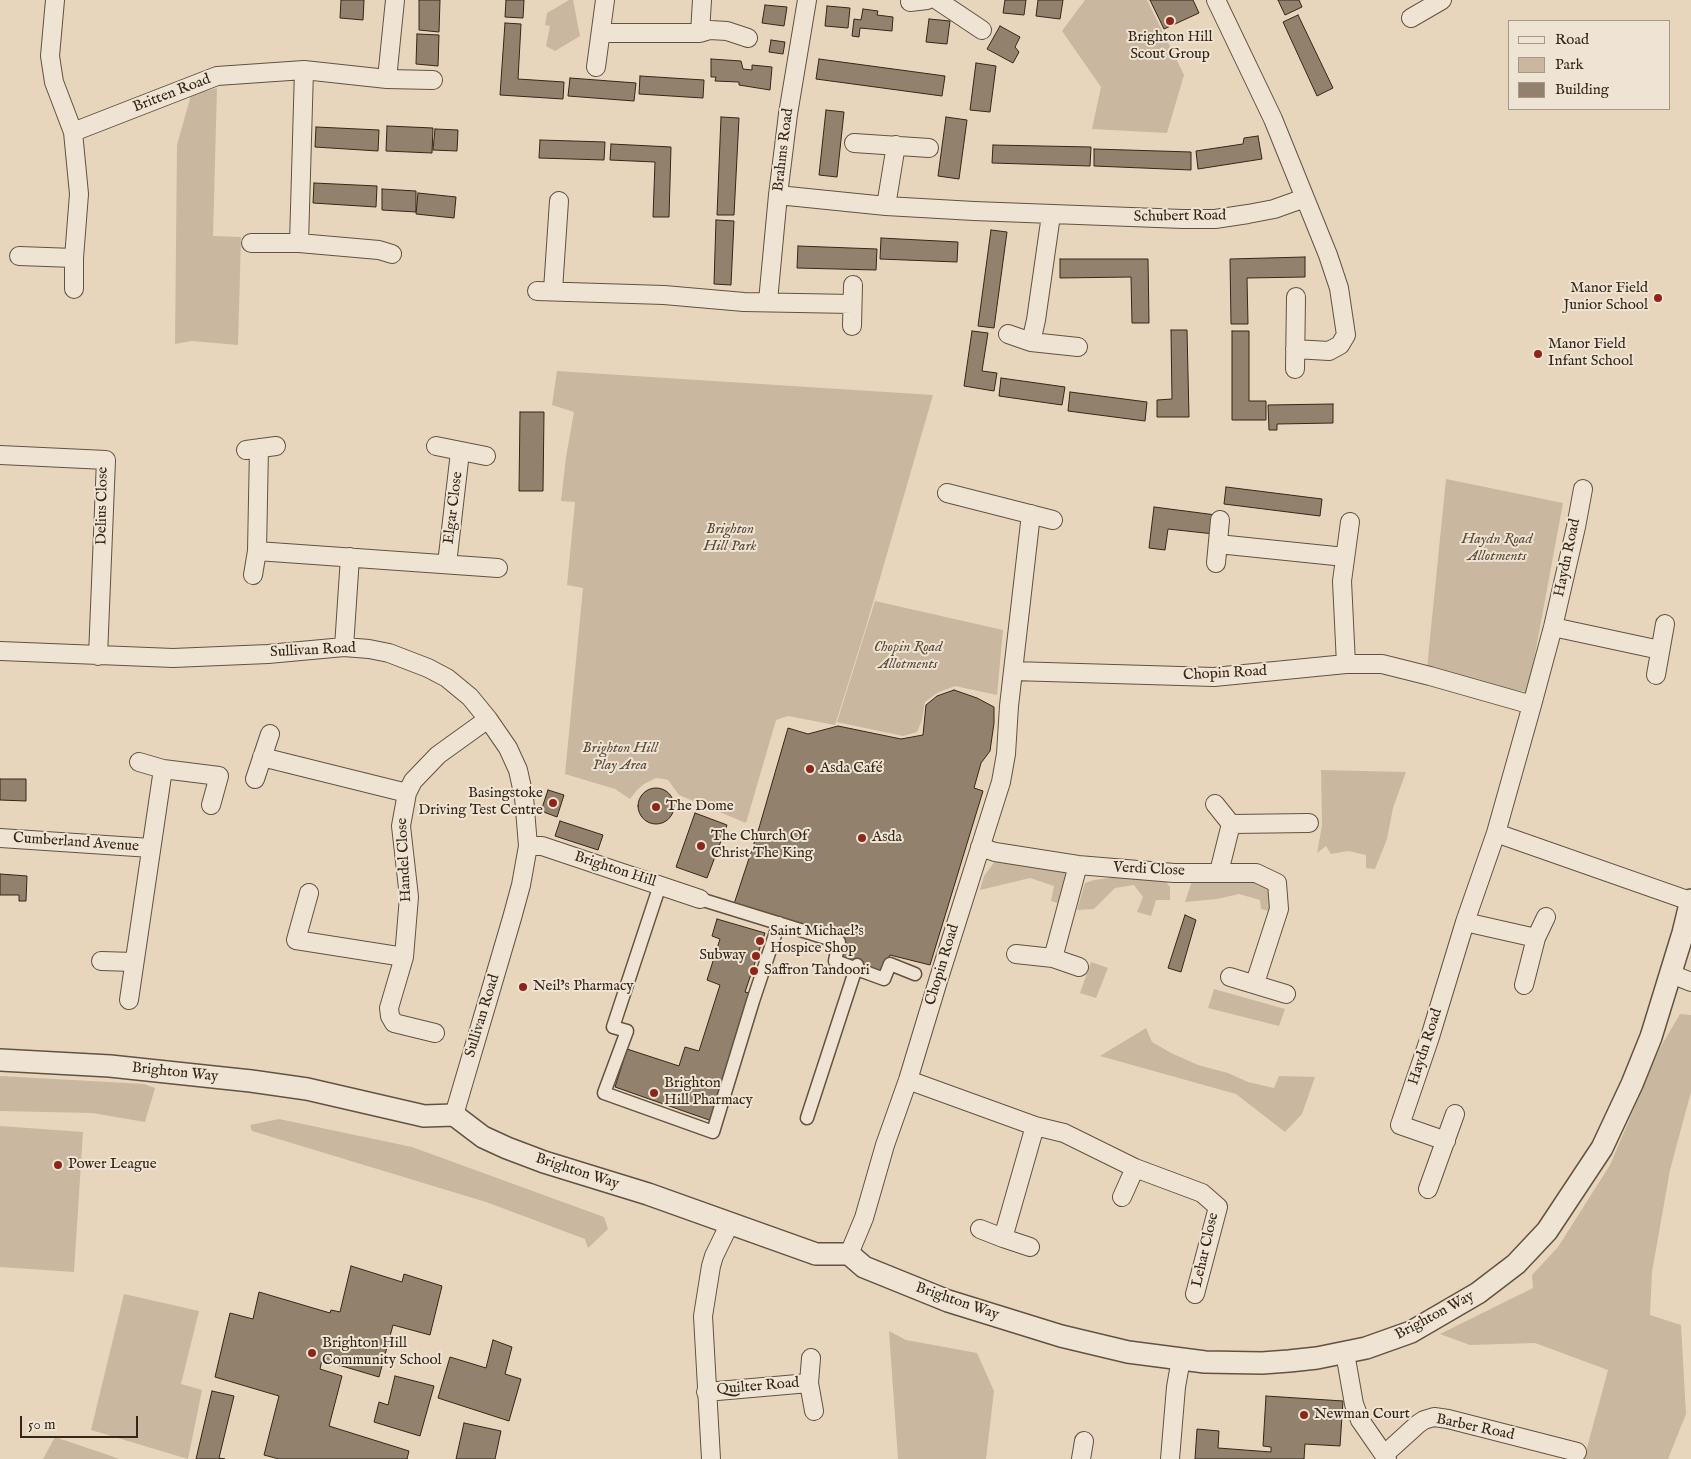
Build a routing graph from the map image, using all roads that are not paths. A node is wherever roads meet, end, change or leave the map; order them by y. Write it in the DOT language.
graph roads {
  1 [pos="55,0"];
  2 [pos="395,0"];
  3 [pos="605,0"];
  4 [pos="702,0"];
  5 [pos="807,0"];
  6 [pos="937,0"];
  7 [pos="1216,0"];
  8 [pos="1437,1"];
  9 [pos="1411,18"];
  10 [pos="982,30"];
  11 [pos="601,33"];
  12 [pos="700,33"];
  13 [pos="748,38"];
  14 [pos="596,67"];
  15 [pos="304,70"];
  16 [pos="387,79"];
  17 [pos="433,80"];
  18 [pos="73,132"];
  19 [pos="854,143"];
  20 [pos="896,145"];
  21 [pos="929,148"];
  22 [pos="778,195"];
  23 [pos="1306,198"];
  24 [pos="559,201"];
  25 [pos="886,206"];
  26 [pos="1051,215"];
  27 [pos="299,242"];
  28 [pos="251,244"];
  29 [pos="392,254"];
  30 [pos="19,256"];
  31 [pos="74,258"];
  32 [pos="853,285"];
  33 [pos="74,289"];
  34 [pos="1296,297"];
  35 [pos="768,301"];
  36 [pos="852,304"];
  37 [pos="852,326"];
  38 [pos="1008,334"];
  39 [pos="1031,342"];
  40 [pos="1078,347"];
  41 [pos="1295,348"];
  42 [pos="1295,368"];
  43 [pos="436,446"];
  44 [pos="260,448"];
  45 [pos="460,452"];
  46 [pos="0,455"];
  47 [pos="486,456"];
  48 [pos="1583,489"];
  49 [pos="947,493"];
  50 [pos="1031,514"];
  51 [pos="1052,520"];
  52 [pos="1220,520"];
  53 [pos="1350,522"];
  54 [pos="1218,544"];
  55 [pos="257,551"];
  56 [pos="350,557"];
  57 [pos="1345,558"];
  58 [pos="1216,563"];
  59 [pos="447,564"];
  60 [pos="498,568"];
  61 [pos="253,574"];
  62 [pos="1666,624"];
  63 [pos="1553,627"];
  64 [pos="344,647"];
  65 [pos="1660,650"];
  66 [pos="0,651"];
  67 [pos="98,656"];
  68 [pos="1346,664"];
  69 [pos="1013,671"];
  70 [pos="1656,675"];
  71 [pos="1532,705"];
  72 [pos="488,718"];
  73 [pos="270,734"];
  74 [pos="262,757"];
  75 [pos="139,762"];
  76 [pos="163,769"];
  77 [pos="255,779"];
  78 [pos="407,793"];
  79 [pos="1215,804"];
  80 [pos="211,805"];
  81 [pos="1308,823"];
  82 [pos="1231,824"];
  83 [pos="1496,833"];
  84 [pos="0,838"];
  85 [pos="528,846"];
  86 [pos="980,847"];
  87 [pos="151,848"];
  88 [pos="1078,866"];
  89 [pos="1219,872"];
  90 [pos="309,893"];
  91 [pos="657,894"];
  92 [pos="700,898"];
  93 [pos="1691,901"];
  94 [pos="1546,917"];
  95 [pos="1465,922"];
  96 [pos="778,923"];
  97 [pos="1536,938"];
  98 [pos="1016,954"];
  99 [pos="404,957"];
  100 [pos="1053,958"];
  101 [pos="101,962"];
  102 [pos="134,962"];
  103 [pos="856,967"];
  104 [pos="1079,967"];
  105 [pos="915,974"];
  106 [pos="1671,974"];
  107 [pos="1230,977"];
  108 [pos="1691,982"];
  109 [pos="1254,983"];
  110 [pos="1524,985"];
  111 [pos="1286,994"];
  112 [pos="128,1000"];
  113 [pos="435,1033"];
  114 [pos="0,1060"];
  115 [pos="908,1080"];
  116 [pos="1455,1114"];
  117 [pos="454,1115"];
  118 [pos="808,1118"];
  119 [pos="1035,1126"];
  120 [pos="1446,1140"];
  121 [pos="1135,1168"];
  122 [pos="1428,1189"];
  123 [pos="1122,1197"];
  124 [pos="730,1223"];
  125 [pos="980,1229"];
  126 [pos="1003,1238"];
  127 [pos="1030,1247"];
  128 [pos="849,1254"];
  129 [pos="1195,1294"];
  130 [pos="1345,1353"];
  131 [pos="811,1358"];
  132 [pos="1181,1359"];
  133 [pos="809,1382"];
  134 [pos="706,1392"];
  135 [pos="814,1411"];
  136 [pos="1084,1441"];
  137 [pos="1576,1452"];
  138 [pos="1386,1456"];
  139 [pos="711,1459"];
  140 [pos="1081,1459"];
  141 [pos="1170,1459"];
  1 -- 18 [label="street"];
  2 -- 16 [label="street"];
  3 -- 11 [label="street"];
  4 -- 12 [label="street"];
  5 -- 22 [label="street, Brahms Road"];
  6 -- 10 [label="street"];
  7 -- 23 [label="street"];
  8 -- 9 [label="street"];
  11 -- 12 [label="street"];
  11 -- 14 [label="street"];
  12 -- 13 [label="street"];
  15 -- 16 [label="street, Britten Road"];
  15 -- 18 [label="street, Britten Road"];
  15 -- 27 [label="street"];
  16 -- 17 [label="street, Britten Road"];
  18 -- 31 [label="street"];
  19 -- 20 [label="street"];
  20 -- 21 [label="street"];
  20 -- 25 [label="street"];
  22 -- 25 [label="street, Schubert Road"];
  22 -- 35 [label="street, Brahms Road"];
  23 -- 26 [label="street, Schubert Road"];
  23 -- 41 [label="street"];
  24 -- 35 [label="street"];
  25 -- 26 [label="street, Schubert Road"];
  26 -- 39 [label="street"];
  27 -- 28 [label="street"];
  27 -- 29 [label="street"];
  30 -- 31 [label="street"];
  31 -- 33 [label="street"];
  32 -- 36 [label="street"];
  34 -- 41 [label="street"];
  35 -- 36 [label="street"];
  36 -- 37 [label="street"];
  38 -- 39 [label="street"];
  39 -- 40 [label="street"];
  41 -- 42 [label="street"];
  43 -- 45 [label="street, Elgar Close"];
  44 -- 55 [label="street"];
  45 -- 47 [label="street, Elgar Close"];
  45 -- 59 [label="street, Elgar Close"];
  46 -- 67 [label="street, Delius Close"];
  48 -- 63 [label="street, Haydn Road"];
  49 -- 50 [label="street"];
  50 -- 51 [label="street"];
  50 -- 69 [label="street, Chopin Road"];
  52 -- 54 [label="street"];
  53 -- 57 [label="street"];
  54 -- 57 [label="street"];
  54 -- 58 [label="street"];
  55 -- 56 [label="street, Elgar Close"];
  55 -- 61 [label="street"];
  56 -- 59 [label="street, Elgar Close"];
  56 -- 64 [label="street"];
  57 -- 68 [label="street"];
  59 -- 60 [label="street, Elgar Close"];
  62 -- 65 [label="street"];
  63 -- 65 [label="street"];
  63 -- 71 [label="street, Haydn Road"];
  64 -- 67 [label="street, Sullivan Road"];
  64 -- 72 [label="street, Sullivan Road"];
  65 -- 70 [label="street"];
  66 -- 67 [label="street, Sullivan Road"];
  68 -- 69 [label="street, Chopin Road"];
  68 -- 71 [label="street, Chopin Road"];
  69 -- 86 [label="street, Chopin Road"];
  71 -- 83 [label="street, Haydn Road"];
  72 -- 78 [label="street, Handel Close"];
  72 -- 85 [label="street, Sullivan Road"];
  73 -- 74 [label="street"];
  74 -- 77 [label="street"];
  74 -- 78 [label="street"];
  75 -- 76 [label="street"];
  76 -- 80 [label="street"];
  76 -- 87 [label="street, Cumberland Avenue"];
  78 -- 99 [label="street, Handel Close"];
  79 -- 82 [label="street"];
  81 -- 82 [label="street"];
  82 -- 89 [label="street"];
  83 -- 93 [label="street"];
  83 -- 95 [label="street, Haydn Road"];
  84 -- 87 [label="street, Cumberland Avenue"];
  85 -- 92 [label="street, Brighton Hill"];
  85 -- 117 [label="street, Sullivan Road"];
  86 -- 88 [label="street, Verdi Close"];
  86 -- 115 [label="street, Chopin Road"];
  87 -- 102 [label="street, Cumberland Avenue"];
  88 -- 89 [label="street, Verdi Close"];
  88 -- 100 [label="street"];
  89 -- 109 [label="street, Verdi Close"];
  90 -- 99 [label="street"];
  91 -- 96 [label="street"];
  92 -- 96 [label="street"];
  93 -- 106 [label="street, Brighton Way"];
  94 -- 97 [label="street"];
  95 -- 97 [label="street"];
  95 -- 120 [label="street, Haydn Road"];
  96 -- 103 [label="street"];
  97 -- 110 [label="street"];
  98 -- 100 [label="street"];
  99 -- 113 [label="street, Handel Close"];
  100 -- 104 [label="street"];
  101 -- 102 [label="street"];
  102 -- 112 [label="street, Cumberland Avenue"];
  103 -- 105 [label="street"];
  103 -- 118 [label="street"];
  106 -- 108 [label="street"];
  106 -- 130 [label="street, Brighton Way"];
  107 -- 109 [label="street"];
  109 -- 111 [label="street"];
  114 -- 117 [label="street, Brighton Way"];
  115 -- 119 [label="street, Lehar Close"];
  115 -- 128 [label="street, Chopin Road"];
  116 -- 120 [label="street"];
  117 -- 124 [label="street, Brighton Way"];
  119 -- 121 [label="street, Lehar Close"];
  119 -- 126 [label="street"];
  120 -- 122 [label="street"];
  121 -- 123 [label="street"];
  121 -- 129 [label="street, Lehar Close"];
  124 -- 128 [label="street, Brighton Way"];
  124 -- 134 [label="street, Quilter Road"];
  125 -- 126 [label="street"];
  126 -- 127 [label="street"];
  128 -- 132 [label="street, Brighton Way"];
  130 -- 132 [label="street, Brighton Way"];
  130 -- 138 [label="street, Barber Road"];
  131 -- 133 [label="street, Quilter Road"];
  132 -- 141 [label="street"];
  133 -- 134 [label="street, Quilter Road"];
  133 -- 135 [label="street, Quilter Road"];
  134 -- 139 [label="street, Quilter Road"];
  136 -- 140 [label="street"];
  137 -- 138 [label="street, Barber Road"];
}
